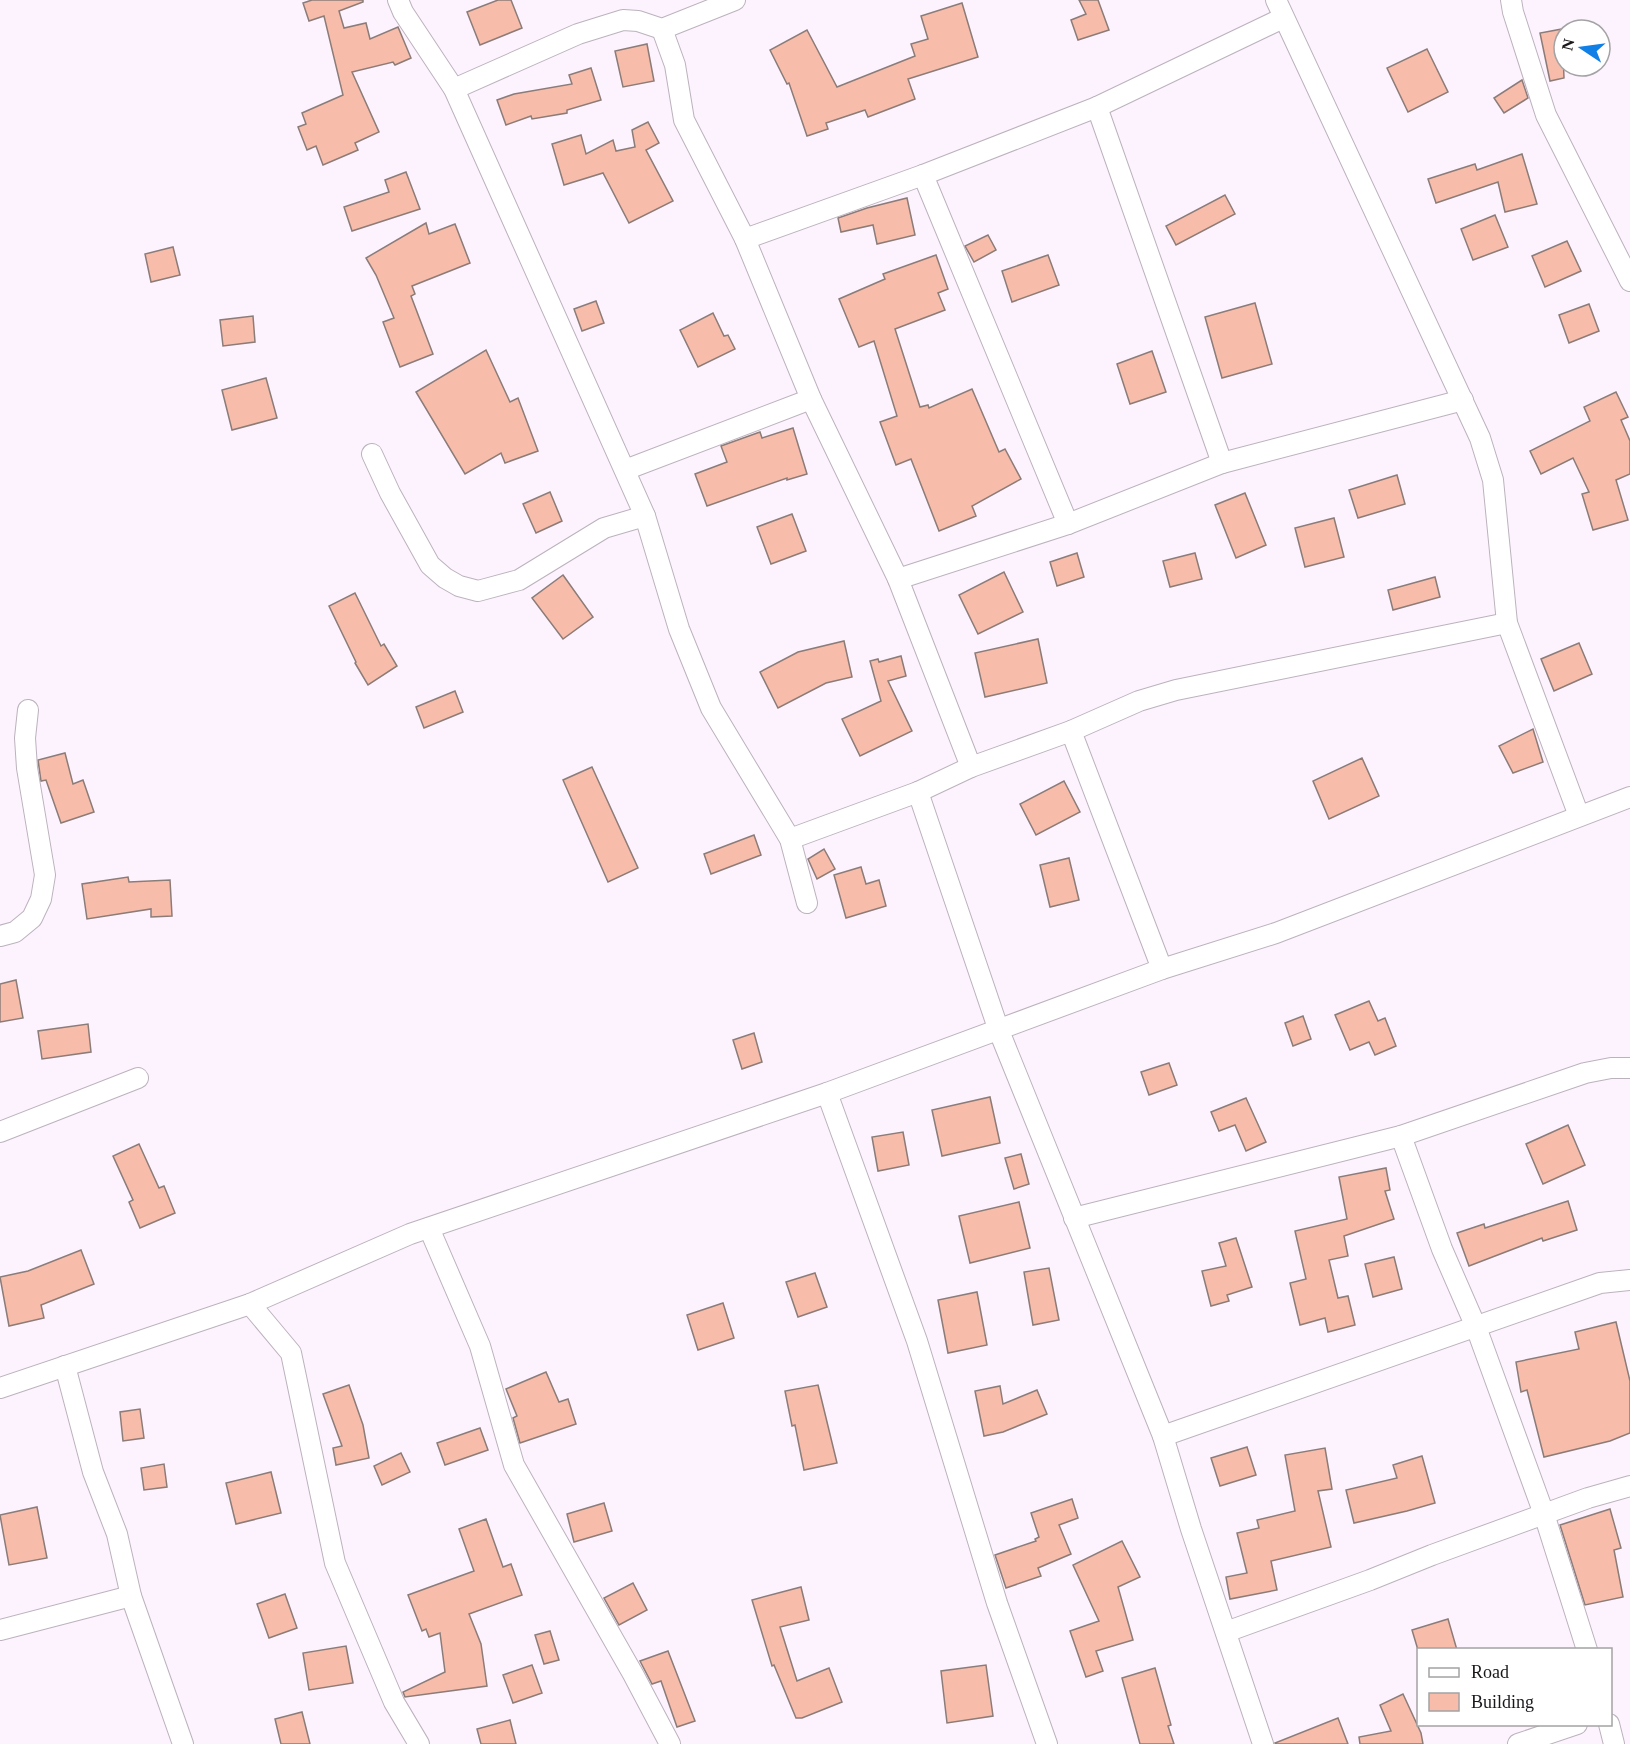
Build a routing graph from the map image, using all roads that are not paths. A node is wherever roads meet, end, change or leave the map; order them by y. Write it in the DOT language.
graph roads {
  1 [pos="398,0"];
  2 [pos="735,0"];
  3 [pos="1511,0"];
  4 [pos="1279,9"];
  5 [pos="662,29"];
  6 [pos="454,89"];
  7 [pos="1097,107"];
  8 [pos="923,175"];
  9 [pos="745,239"];
  10 [pos="1630,281"];
  11 [pos="811,399"];
  12 [pos="1463,400"];
  13 [pos="372,454"];
  14 [pos="1222,463"];
  15 [pos="625,470"];
  16 [pos="645,516"];
  17 [pos="1068,524"];
  18 [pos="898,579"];
  19 [pos="1507,623"];
  20 [pos="28,710"];
  21 [pos="1071,731"];
  22 [pos="971,767"];
  23 [pos="918,792"];
  24 [pos="1630,797"];
  25 [pos="1579,816"];
  26 [pos="790,839"];
  27 [pos="807,903"];
  28 [pos="0,936"];
  29 [pos="1162,969"];
  30 [pos="999,1030"];
  31 [pos="1630,1068"];
  32 [pos="138,1078"];
  33 [pos="827,1093"];
  34 [pos="0,1132"];
  35 [pos="1401,1136"];
  36 [pos="1074,1218"];
  37 [pos="429,1228"];
  38 [pos="1630,1280"];
  39 [pos="250,1304"];
  40 [pos="1476,1327"];
  41 [pos="65,1366"];
  42 [pos="0,1388"];
  43 [pos="1162,1436"];
  44 [pos="1630,1486"];
  45 [pos="1544,1514"];
  46 [pos="131,1596"];
  47 [pos="0,1630"];
  48 [pos="1226,1632"];
  49 [pos="1586,1648"];
  50 [pos="1574,1726"];
  51 [pos="1609,1726"];
  52 [pos="183,1744"];
  53 [pos="420,1744"];
  54 [pos="670,1744"];
  55 [pos="1047,1744"];
  56 [pos="1263,1744"];
  57 [pos="1518,1744"];
  58 [pos="1614,1744"];
  1 -- 6 [label="street"];
  2 -- 5 [label="street"];
  3 -- 10 [label="street"];
  4 -- 7 [label="street"];
  4 -- 12 [label="street"];
  5 -- 6 [label="street"];
  5 -- 9 [label="street"];
  6 -- 15 [label="street"];
  7 -- 8 [label="street"];
  7 -- 14 [label="street"];
  8 -- 9 [label="street"];
  8 -- 17 [label="street"];
  9 -- 11 [label="street"];
  11 -- 15 [label="street"];
  11 -- 18 [label="street"];
  12 -- 14 [label="street"];
  12 -- 19 [label="street"];
  13 -- 16 [label="street"];
  14 -- 17 [label="street"];
  15 -- 16 [label="street"];
  16 -- 26 [label="street"];
  17 -- 18 [label="street"];
  18 -- 22 [label="street"];
  19 -- 21 [label="street"];
  19 -- 25 [label="street"];
  20 -- 28 [label="street"];
  21 -- 22 [label="street"];
  21 -- 29 [label="street"];
  22 -- 23 [label="street"];
  23 -- 26 [label="street"];
  23 -- 30 [label="street"];
  24 -- 25 [label="street"];
  25 -- 29 [label="street"];
  26 -- 27 [label="street"];
  29 -- 30 [label="street"];
  30 -- 33 [label="street"];
  30 -- 36 [label="street"];
  31 -- 35 [label="street"];
  32 -- 34 [label="street"];
  33 -- 37 [label="street"];
  33 -- 55 [label="street"];
  35 -- 36 [label="street"];
  35 -- 40 [label="street"];
  36 -- 43 [label="street"];
  37 -- 39 [label="street"];
  37 -- 54 [label="street"];
  38 -- 40 [label="street"];
  39 -- 41 [label="street"];
  39 -- 53 [label="street"];
  40 -- 43 [label="street"];
  40 -- 45 [label="street"];
  41 -- 42 [label="street"];
  41 -- 46 [label="street"];
  43 -- 48 [label="street"];
  44 -- 45 [label="street"];
  45 -- 48 [label="street"];
  45 -- 49 [label="street"];
  46 -- 47 [label="street"];
  46 -- 52 [label="street"];
  48 -- 56 [label="street"];
  50 -- 57 [label="street"];
  51 -- 58 [label="street"];
}
